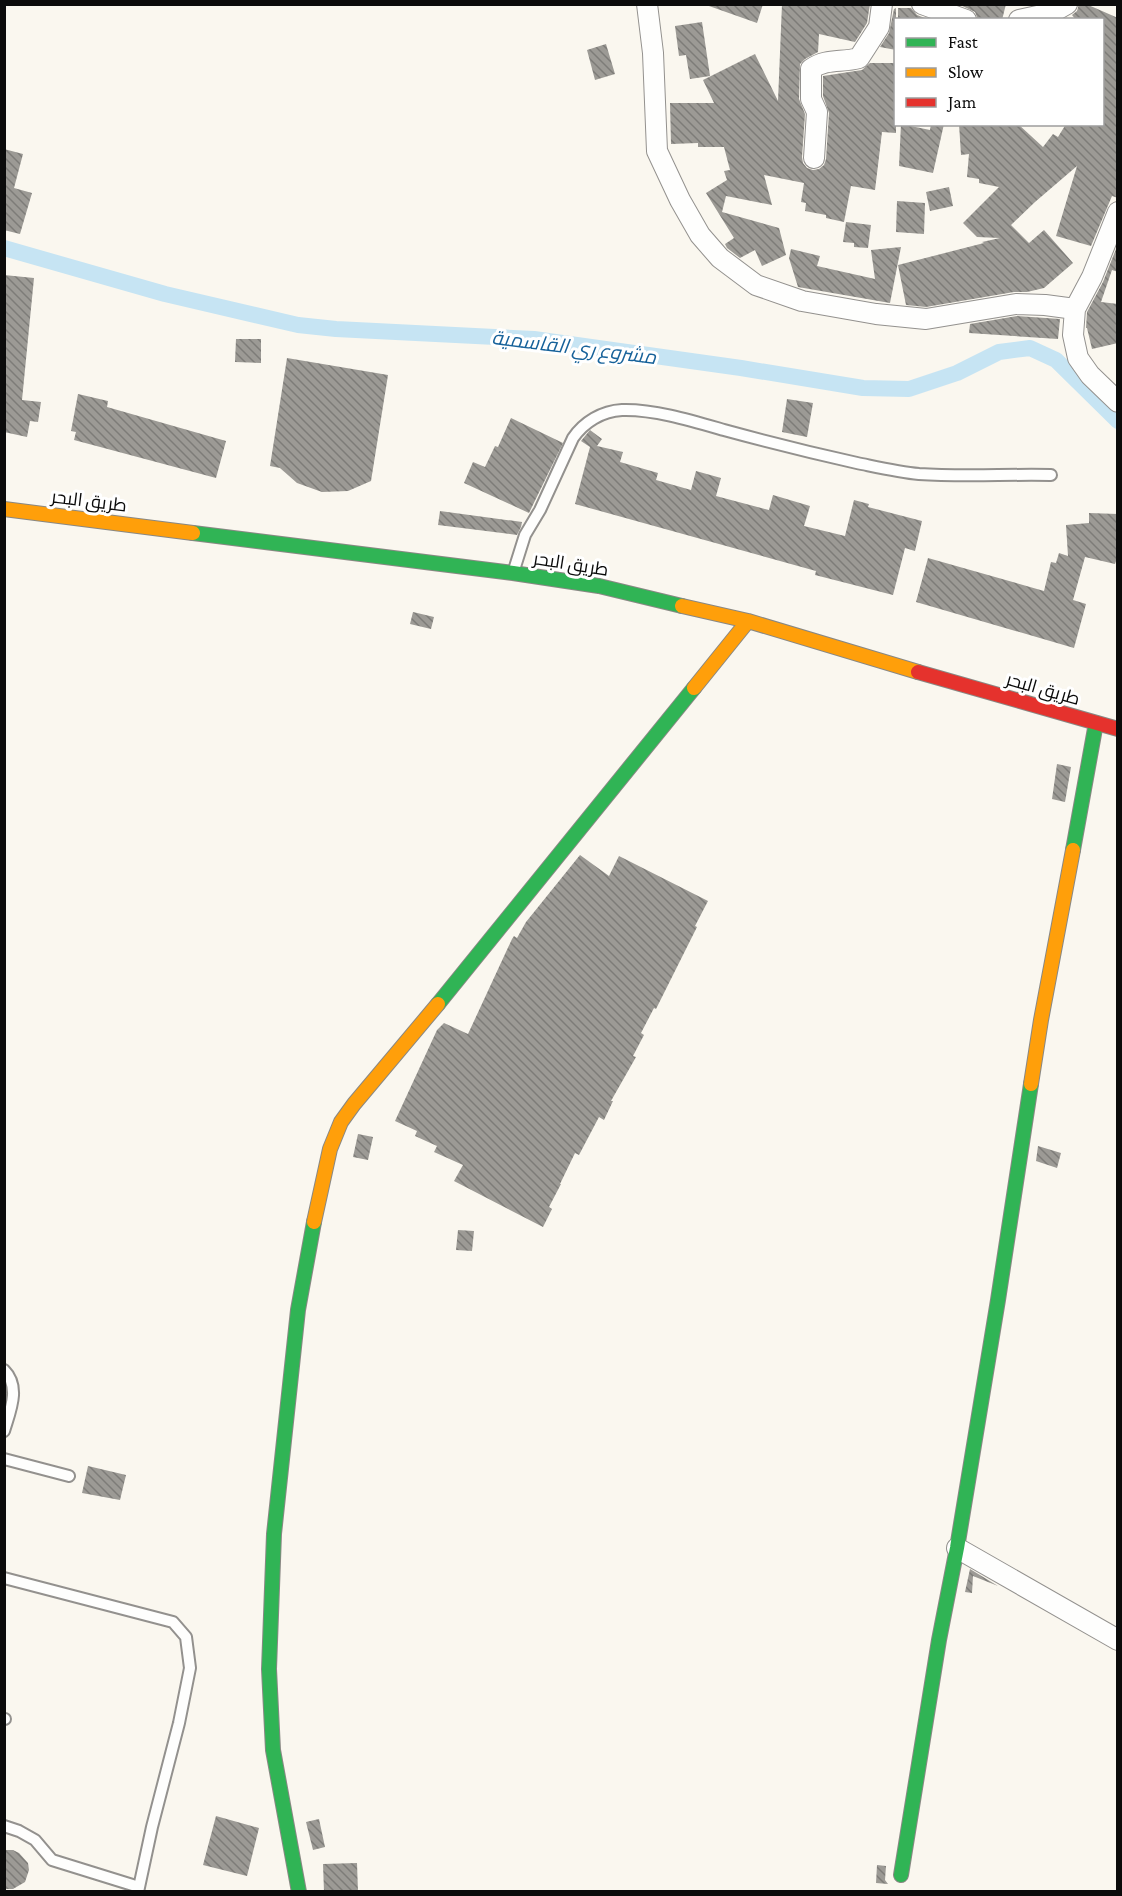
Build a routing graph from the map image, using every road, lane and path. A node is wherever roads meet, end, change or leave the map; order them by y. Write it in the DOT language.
graph roads {
  1 [pos="647,4"];
  2 [pos="882,4"];
  3 [pos="922,4"];
  4 [pos="1067,4"];
  5 [pos="960,18"];
  6 [pos="1028,18"];
  7 [pos="814,158"];
  8 [pos="1118,212"];
  9 [pos="1075,309"];
  10 [pos="1118,402"];
  11 [pos="1051,475"];
  12 [pos="4,509"];
  13 [pos="513,573"];
  14 [pos="748,621"];
  15 [pos="1096,723"];
  16 [pos="1118,729"];
  17 [pos="4,1370"];
  18 [pos="4,1431"];
  19 [pos="4,1459"];
  20 [pos="69,1476"];
  21 [pos="957,1548"];
  22 [pos="4,1578"];
  23 [pos="1118,1640"];
  24 [pos="4,1826"];
  25 [pos="901,1875"];
  26 [pos="138,1889"];
  27 [pos="299,1892"];
  1 -- 9 [label="street"];
  2 -- 7 [label="street"];
  3 -- 5 [label="street"];
  4 -- 6 [label="street"];
  8 -- 9 [label="street"];
  9 -- 10 [label="street"];
  11 -- 13 [label="lane"];
  12 -- 13 [label="main road, طريق البحر"];
  13 -- 14 [label="main road, طريق البحر"];
  14 -- 15 [label="main road, طريق البحر"];
  14 -- 27 [label="main road"];
  15 -- 16 [label="main road, طريق البحر"];
  15 -- 21 [label="main road"];
  17 -- 18 [label="lane"];
  19 -- 20 [label="lane"];
  21 -- 23 [label="street"];
  21 -- 25 [label="main road"];
  22 -- 26 [label="lane"];
  24 -- 26 [label="lane"];
}
